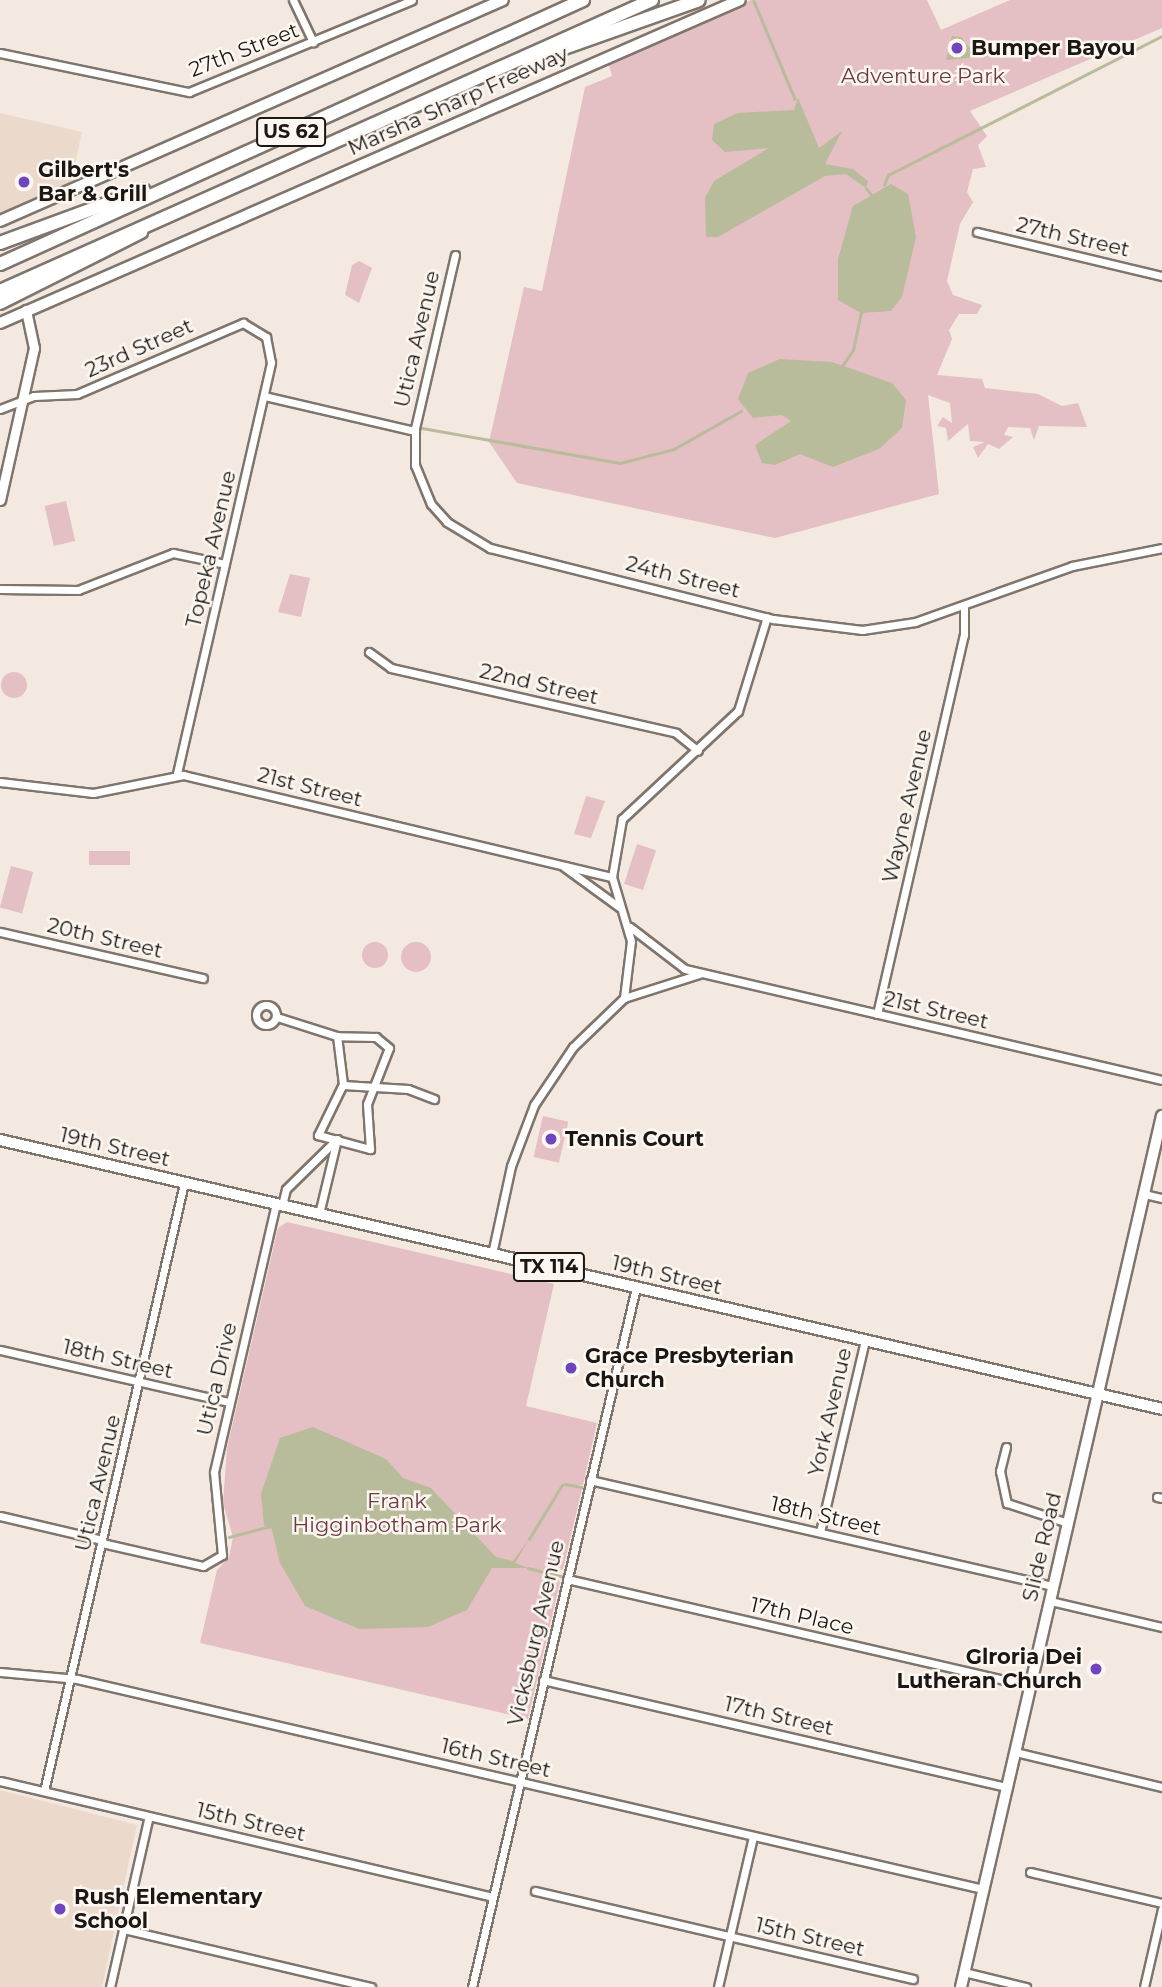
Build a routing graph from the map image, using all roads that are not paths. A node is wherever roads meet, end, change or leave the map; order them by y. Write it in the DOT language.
graph roads {
  1 [pos="293,0"];
  2 [pos="412,0"];
  3 [pos="503,0"];
  4 [pos="583,0"];
  5 [pos="652,0"];
  6 [pos="699,0"];
  7 [pos="740,0"];
  8 [pos="313,42"];
  9 [pos="0,53"];
  10 [pos="513,63"];
  11 [pos="240,155"];
  12 [pos="160,217"];
  13 [pos="0,221"];
  14 [pos="976,232"];
  15 [pos="0,243"];
  16 [pos="455,255"];
  17 [pos="0,264"];
  18 [pos="1162,276"];
  19 [pos="0,291"];
  20 [pos="0,303"];
  21 [pos="26,310"];
  22 [pos="0,323"];
  23 [pos="264,333"];
  24 [pos="264,397"];
  25 [pos="24,398"];
  26 [pos="0,409"];
  27 [pos="415,431"];
  28 [pos="0,496"];
  29 [pos="1162,548"];
  30 [pos="225,564"];
  31 [pos="0,589"];
  32 [pos="964,606"];
  33 [pos="768,617"];
  34 [pos="369,652"];
  35 [pos="698,751"];
  36 [pos="177,774"];
  37 [pos="0,782"];
  38 [pos="558,863"];
  39 [pos="611,877"];
  40 [pos="620,907"];
  41 [pos="627,923"];
  42 [pos="0,932"];
  43 [pos="702,974"];
  44 [pos="203,978"];
  45 [pos="624,998"];
  46 [pos="877,1014"];
  47 [pos="277,1017"];
  48 [pos="337,1036"];
  49 [pos="1162,1080"];
  50 [pos="343,1085"];
  51 [pos="371,1088"];
  52 [pos="434,1099"];
  53 [pos="1162,1116"];
  54 [pos="337,1139"];
  55 [pos="0,1140"];
  56 [pos="184,1183"];
  57 [pos="1144,1194"];
  58 [pos="1162,1198"];
  59 [pos="279,1205"];
  60 [pos="319,1214"];
  61 [pos="492,1254"];
  62 [pos="636,1287"];
  63 [pos="865,1340"];
  64 [pos="0,1350"];
  65 [pos="139,1381"];
  66 [pos="1097,1394"];
  67 [pos="229,1402"];
  68 [pos="1162,1409"];
  69 [pos="1006,1447"];
  70 [pos="590,1480"];
  71 [pos="0,1516"];
  72 [pos="1068,1523"];
  73 [pos="820,1532"];
  74 [pos="102,1542"];
  75 [pos="567,1579"];
  76 [pos="1053,1586"];
  77 [pos="1050,1601"];
  78 [pos="1162,1628"];
  79 [pos="0,1672"];
  80 [pos="70,1678"];
  81 [pos="543,1680"];
  82 [pos="1030,1686"];
  83 [pos="1015,1752"];
  84 [pos="0,1781"];
  85 [pos="520,1782"];
  86 [pos="1007,1787"];
  87 [pos="1162,1787"];
  88 [pos="44,1791"];
  89 [pos="149,1816"];
  90 [pos="753,1836"];
  91 [pos="1030,1872"];
  92 [pos="984,1889"];
  93 [pos="535,1891"];
  94 [pos="493,1896"];
  95 [pos="1162,1903"];
  96 [pos="1162,1909"];
  97 [pos="123,1929"];
  98 [pos="730,1936"];
  99 [pos="964,1972"];
  100 [pos="913,1979"];
  101 [pos="110,1987"];
  102 [pos="371,1987"];
  103 [pos="472,1987"];
  104 [pos="719,1987"];
  105 [pos="961,1987"];
  106 [pos="1026,1987"];
  107 [pos="1144,1987"];
  1 -- 8 [label="street"];
  2 -- 8 [label="street, 27th Street"];
  3 -- 13 [label="main road"];
  4 -- 11 [label="highway, Marsha Sharp Freeway / US 62"];
  5 -- 10 [label="highway, Marsha Sharp Freeway / US 62"];
  6 -- 10 [label="highway"];
  7 -- 21 [label="main road, Marsha Sharp Freeway"];
  8 -- 9 [label="street, 27th Street"];
  10 -- 12 [label="highway, Marsha Sharp Freeway / US 62"];
  11 -- 15 [label="highway"];
  11 -- 17 [label="highway, Marsha Sharp Freeway / US 62"];
  12 -- 19 [label="highway, Marsha Sharp Freeway / US 62"];
  12 -- 20 [label="highway"];
  14 -- 18 [label="street, 27th Street"];
  16 -- 27 [label="street, Utica Avenue"];
  21 -- 22 [label="main road, Marsha Sharp Freeway"];
  21 -- 25 [label="street"];
  23 -- 24 [label="street, Topeka Avenue"];
  23 -- 25 [label="street, 23rd Street"];
  24 -- 27 [label="street"];
  24 -- 30 [label="street, Topeka Avenue"];
  25 -- 26 [label="street"];
  25 -- 28 [label="street"];
  27 -- 33 [label="street, 24th Street"];
  29 -- 32 [label="street, 24th Street"];
  30 -- 31 [label="street"];
  30 -- 36 [label="street, Topeka Avenue"];
  32 -- 33 [label="street, 24th Street"];
  32 -- 46 [label="street, Wayne Avenue"];
  33 -- 35 [label="street"];
  34 -- 35 [label="street, 22nd Street"];
  35 -- 39 [label="street"];
  36 -- 37 [label="street, 21st Street"];
  36 -- 38 [label="street, 21st Street"];
  38 -- 39 [label="street, 21st Street"];
  38 -- 40 [label="street"];
  39 -- 40 [label="street"];
  40 -- 41 [label="street"];
  41 -- 43 [label="street, 21st Street"];
  41 -- 45 [label="street"];
  42 -- 44 [label="street, 20th Street"];
  43 -- 45 [label="street, 21st Street"];
  43 -- 46 [label="street, 21st Street"];
  45 -- 61 [label="street"];
  46 -- 49 [label="street, 21st Street"];
  47 -- 48 [label="street"];
  48 -- 50 [label="street"];
  48 -- 51 [label="street"];
  50 -- 51 [label="street"];
  50 -- 54 [label="street"];
  51 -- 52 [label="street"];
  51 -- 54 [label="street"];
  53 -- 57 [label="main road, Slide Road"];
  54 -- 59 [label="street, Utica Drive"];
  54 -- 60 [label="street"];
  55 -- 56 [label="main road, 19th Street / TX 114"];
  56 -- 59 [label="main road, 19th Street / TX 114"];
  56 -- 65 [label="street, Utica Avenue"];
  57 -- 58 [label="street"];
  57 -- 66 [label="main road, Slide Road"];
  59 -- 60 [label="main road, 19th Street / TX 114"];
  59 -- 67 [label="street, Utica Drive"];
  60 -- 61 [label="main road, 19th Street / TX 114"];
  61 -- 62 [label="main road, 19th Street / TX 114"];
  62 -- 63 [label="main road, 19th Street / TX 114"];
  62 -- 70 [label="street, Vicksburg Avenue"];
  63 -- 66 [label="main road, 19th Street / TX 114"];
  63 -- 73 [label="street, York Avenue"];
  64 -- 65 [label="street, 18th Street"];
  65 -- 67 [label="street, 18th Street"];
  65 -- 74 [label="street, Utica Avenue"];
  66 -- 68 [label="main road, 19th Street / TX 114"];
  66 -- 72 [label="main road, Slide Road"];
  67 -- 74 [label="street, Utica Drive"];
  69 -- 72 [label="street"];
  70 -- 73 [label="street, 18th Street"];
  70 -- 75 [label="street, Vicksburg Avenue"];
  71 -- 74 [label="street"];
  72 -- 76 [label="main road, Slide Road"];
  73 -- 76 [label="street, 18th Street"];
  74 -- 80 [label="street, Utica Avenue"];
  75 -- 81 [label="street, Vicksburg Avenue"];
  75 -- 82 [label="street, 17th Place"];
  76 -- 77 [label="main road, Slide Road"];
  77 -- 78 [label="street"];
  77 -- 82 [label="main road, Slide Road"];
  79 -- 80 [label="street, 16th Street"];
  80 -- 85 [label="street, 16th Street"];
  80 -- 88 [label="street, Utica Avenue"];
  81 -- 85 [label="street, Vicksburg Avenue"];
  81 -- 86 [label="street, 17th Street"];
  82 -- 83 [label="main road, Slide Road"];
  83 -- 86 [label="main road, Slide Road"];
  83 -- 87 [label="street"];
  84 -- 88 [label="street, 15th Street"];
  85 -- 90 [label="street, 16th Street"];
  85 -- 94 [label="street, Vicksburg Avenue"];
  86 -- 92 [label="main road, Slide Road"];
  88 -- 89 [label="street, 15th Street"];
  89 -- 94 [label="street, 15th Street"];
  89 -- 97 [label="street"];
  90 -- 92 [label="street, 16th Street"];
  90 -- 98 [label="street"];
  91 -- 95 [label="street"];
  92 -- 99 [label="main road, Slide Road"];
  93 -- 98 [label="street, 15th Street"];
  94 -- 103 [label="street, Vicksburg Avenue"];
  96 -- 107 [label="street"];
  97 -- 101 [label="street"];
  97 -- 102 [label="street"];
  98 -- 100 [label="street, 15th Street"];
  98 -- 104 [label="street"];
  99 -- 105 [label="main road, Slide Road"];
  99 -- 106 [label="street"];
}
